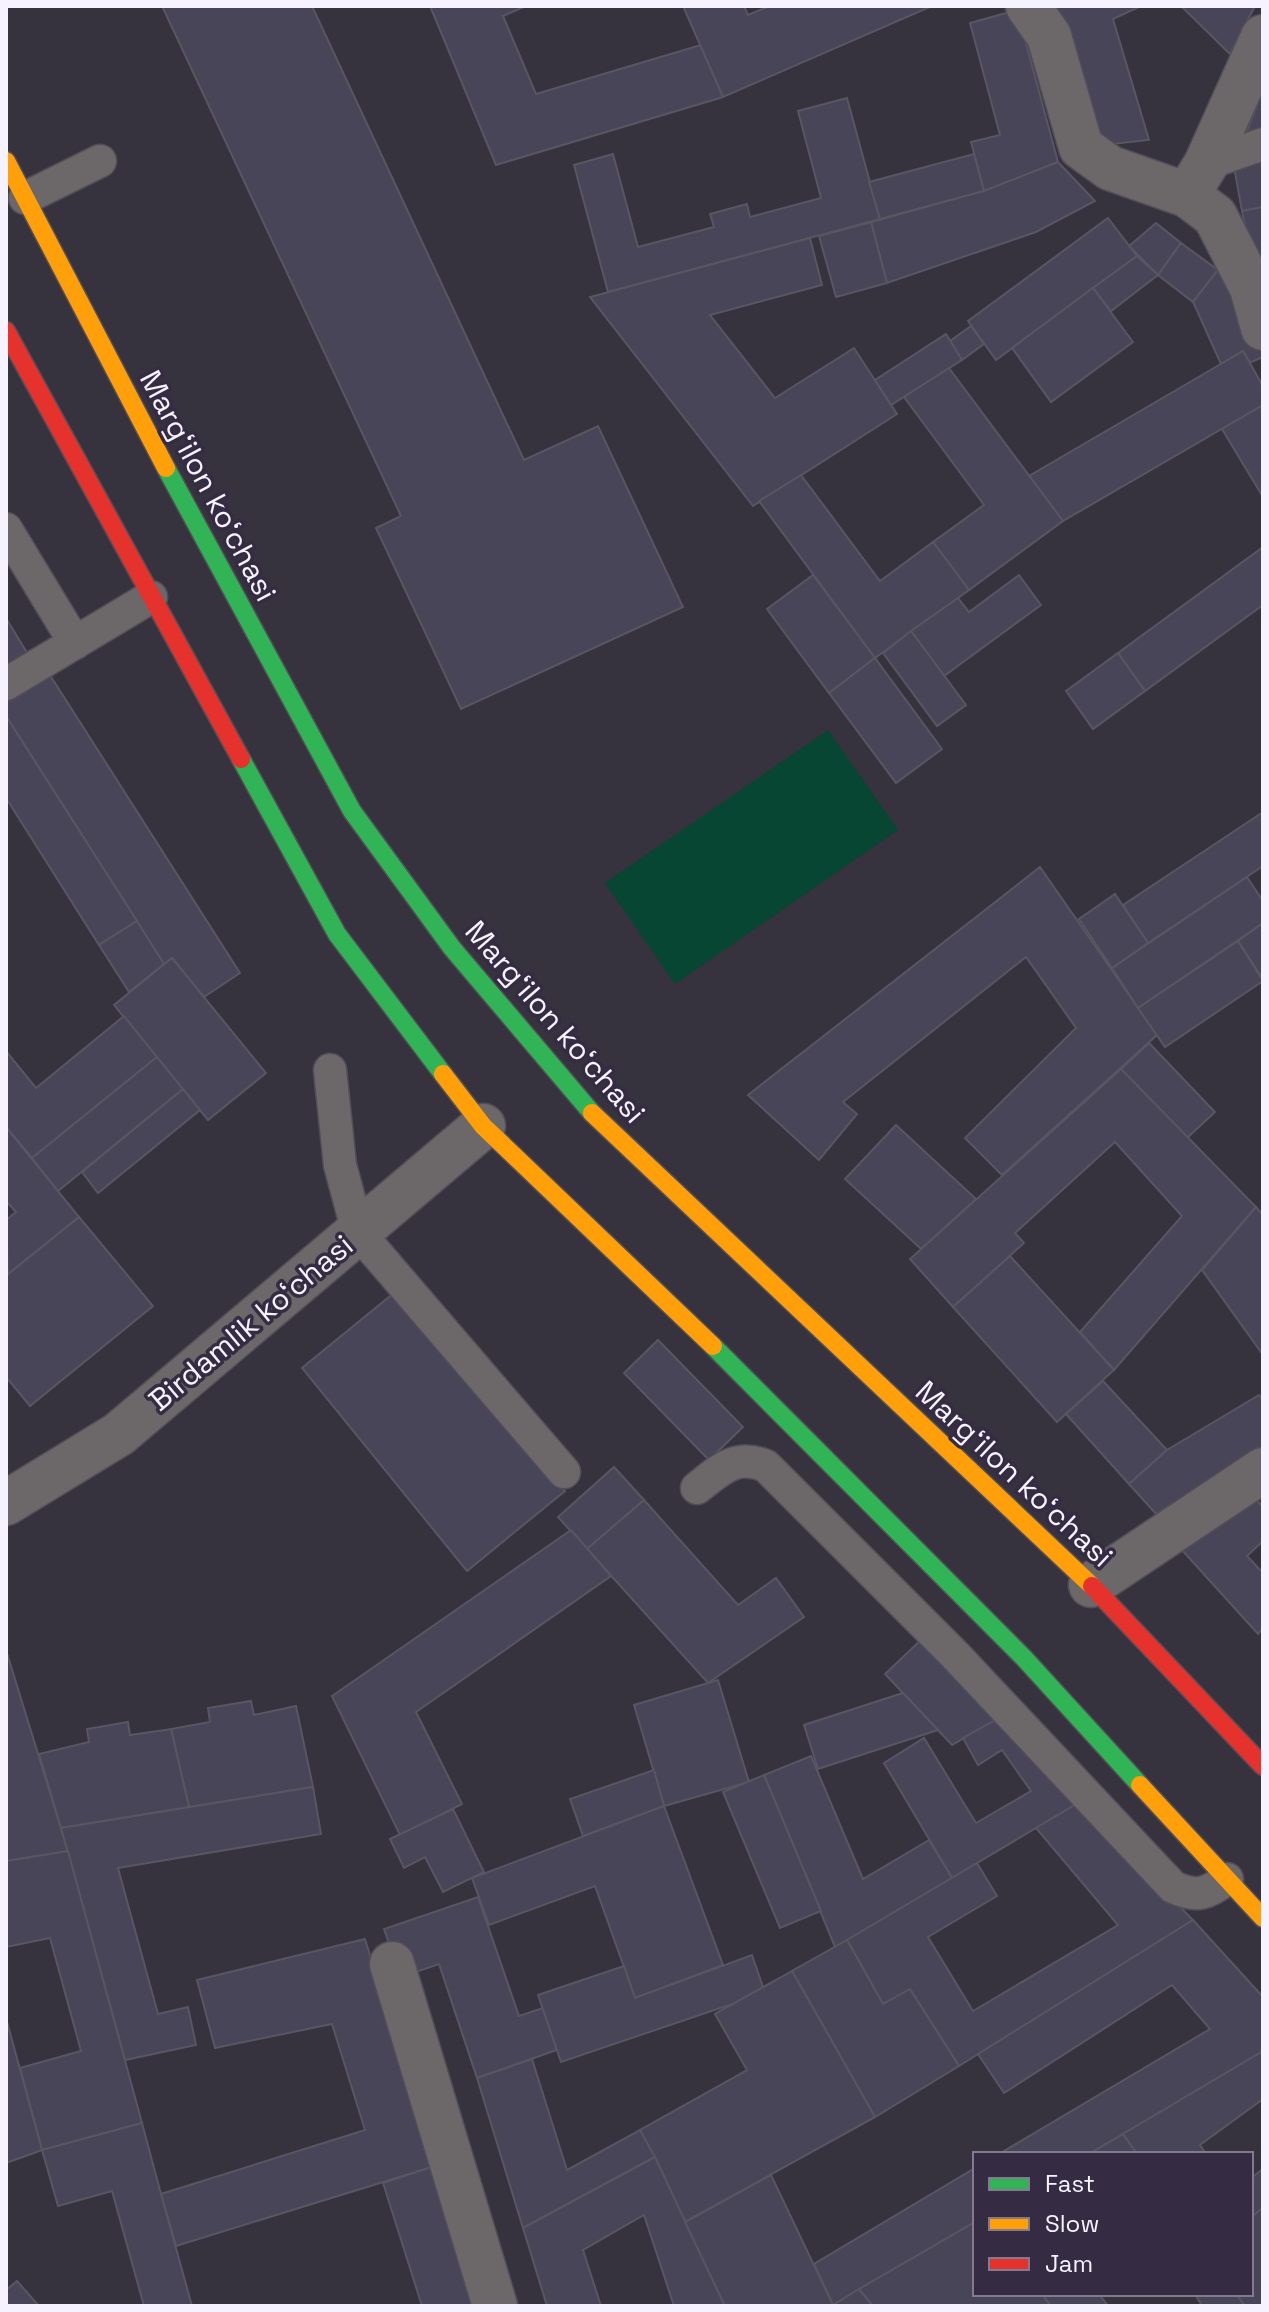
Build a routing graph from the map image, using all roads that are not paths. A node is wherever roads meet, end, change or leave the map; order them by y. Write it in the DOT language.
graph roads {
  1 [pos="1028,6"];
  2 [pos="1263,37"];
  3 [pos="1263,144"];
  4 [pos="6,161"];
  5 [pos="100,161"];
  6 [pos="1196,180"];
  7 [pos="25,198"];
  8 [pos="1263,328"];
  9 [pos="10,351"];
  10 [pos="6,529"];
  11 [pos="151,597"];
  12 [pos="75,643"];
  13 [pos="6,684"];
  14 [pos="330,1070"];
  15 [pos="483,1126"];
  16 [pos="358,1232"];
  17 [pos="1263,1470"];
  18 [pos="564,1472"];
  19 [pos="697,1488"];
  20 [pos="6,1503"];
  21 [pos="1091,1585"];
  22 [pos="991,1625"];
  23 [pos="955,1655"];
  24 [pos="1081,1719"];
  25 [pos="1043,1752"];
  26 [pos="1263,1766"];
  27 [pos="1227,1879"];
  28 [pos="1263,1918"];
  29 [pos="392,1964"];
  30 [pos="495,2306"];
  1 -- 6 [label="street"];
  2 -- 6 [label="street"];
  3 -- 6 [label="lane"];
  4 -- 7 [label="main road, Margʻilon koʻchasi"];
  5 -- 7 [label="lane"];
  6 -- 8 [label="street"];
  7 -- 21 [label="main road, Margʻilon koʻchasi"];
  9 -- 11 [label="main road"];
  10 -- 12 [label="lane"];
  11 -- 12 [label="lane"];
  11 -- 15 [label="main road"];
  12 -- 13 [label="lane"];
  14 -- 16 [label="lane"];
  15 -- 16 [label="street, Birdamlik koʻchasi"];
  15 -- 22 [label="main road"];
  16 -- 18 [label="lane"];
  16 -- 20 [label="street, Birdamlik koʻchasi"];
  17 -- 21 [label="street"];
  19 -- 23 [label="lane"];
  21 -- 26 [label="main road, Margʻilon koʻchasi"];
  22 -- 23 [label="lane"];
  22 -- 24 [label="main road"];
  23 -- 25 [label="lane"];
  24 -- 25 [label="lane"];
  24 -- 27 [label="main road"];
  25 -- 27 [label="lane"];
  27 -- 28 [label="main road"];
  29 -- 30 [label="street"];
}
